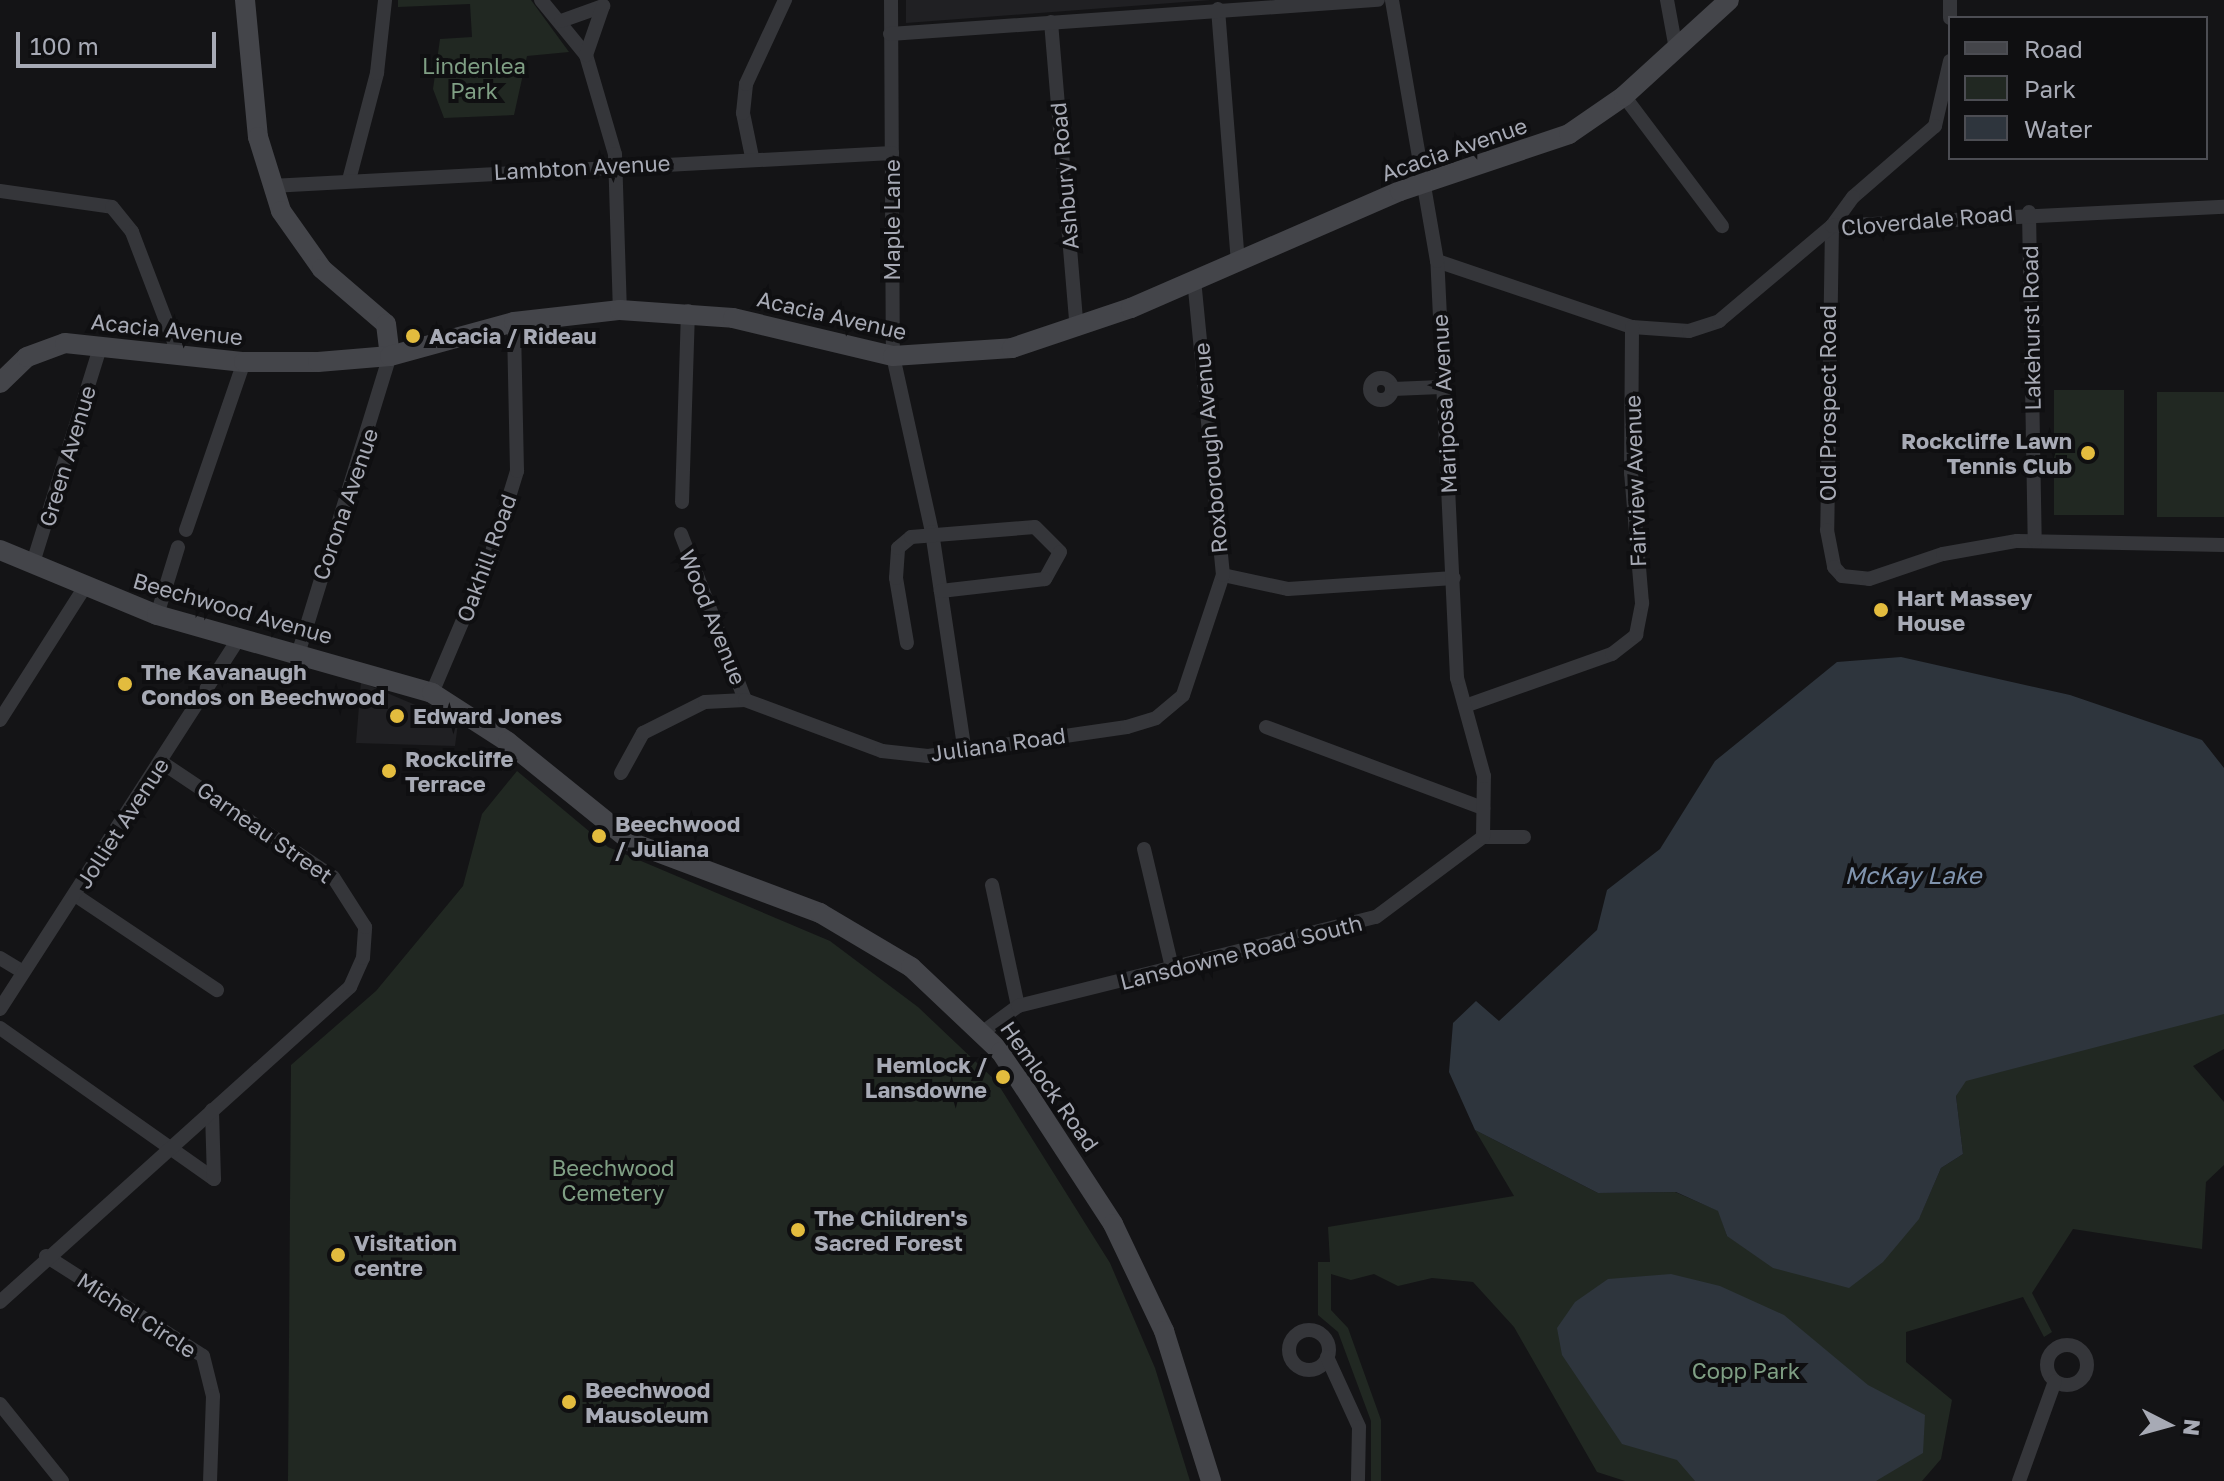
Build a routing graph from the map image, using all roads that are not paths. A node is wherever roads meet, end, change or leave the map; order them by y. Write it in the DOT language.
graph roads {
  1 [pos="245,0"];
  2 [pos="385,0"];
  3 [pos="541,0"];
  4 [pos="785,0"];
  5 [pos="891,0"];
  6 [pos="1378,0"];
  7 [pos="1392,0"];
  8 [pos="1667,0"];
  9 [pos="1729,0"];
  10 [pos="606,3"];
  11 [pos="1218,9"];
  12 [pos="561,21"];
  13 [pos="1051,22"];
  14 [pos="890,34"];
  15 [pos="1676,49"];
  16 [pos="586,55"];
  17 [pos="1948,70"];
  18 [pos="1624,96"];
  19 [pos="892,153"];
  20 [pos="752,157"];
  21 [pos="616,165"];
  22 [pos="349,180"];
  23 [pos="1419,184"];
  24 [pos="271,186"];
  25 [pos="0,191"];
  26 [pos="2224,207"];
  27 [pos="2029,212"];
  28 [pos="1722,226"];
  29 [pos="1832,226"];
  30 [pos="1437,261"];
  31 [pos="1238,263"];
  32 [pos="1194,280"];
  33 [pos="620,310"];
  34 [pos="688,311"];
  35 [pos="514,322"];
  36 [pos="1632,327"];
  37 [pos="1077,329"];
  38 [pos="101,345"];
  39 [pos="179,355"];
  40 [pos="390,356"];
  41 [pos="893,356"];
  42 [pos="244,362"];
  43 [pos="0,383"];
  44 [pos="1441,387"];
  45 [pos="1393,389"];
  46 [pos="682,502"];
  47 [pos="186,530"];
  48 [pos="932,532"];
  49 [pos="681,534"];
  50 [pos="2035,540"];
  51 [pos="2224,545"];
  52 [pos="178,547"];
  53 [pos="0,550"];
  54 [pos="32,566"];
  55 [pos="1223,575"];
  56 [pos="1454,578"];
  57 [pos="84,588"];
  58 [pos="941,591"];
  59 [pos="157,615"];
  60 [pos="240,636"];
  61 [pos="907,643"];
  62 [pos="299,651"];
  63 [pos="432,693"];
  64 [pos="745,700"];
  65 [pos="1465,706"];
  66 [pos="0,720"];
  67 [pos="1266,727"];
  68 [pos="965,753"];
  69 [pos="161,762"];
  70 [pos="621,773"];
  71 [pos="1483,808"];
  72 [pos="604,824"];
  73 [pos="1483,837"];
  74 [pos="1524,837"];
  75 [pos="1144,849"];
  76 [pos="992,885"];
  77 [pos="75,895"];
  78 [pos="0,958"];
  79 [pos="22,971"];
  80 [pos="1173,972"];
  81 [pos="217,990"];
  82 [pos="1018,1006"];
  83 [pos="0,1009"];
  84 [pos="0,1028"];
  85 [pos="983,1032"];
  86 [pos="212,1110"];
  87 [pos="171,1146"];
  88 [pos="46,1256"];
  89 [pos="0,1302"];
  90 [pos="1327,1357"];
  91 [pos="2055,1381"];
  92 [pos="0,1404"];
  93 [pos="62,1481"];
  94 [pos="210,1481"];
  95 [pos="1211,1481"];
  96 [pos="1358,1481"];
  97 [pos="2019,1481"];
  1 -- 24 [label="street"];
  2 -- 22 [label="street"];
  3 -- 12 [label="street"];
  4 -- 20 [label="street"];
  5 -- 14 [label="street, Maple Lane"];
  6 -- 11 [label="street"];
  7 -- 23 [label="street, Mariposa Avenue"];
  8 -- 15 [label="street"];
  9 -- 15 [label="street, Acacia Avenue"];
  10 -- 12 [label="street"];
  10 -- 16 [label="street"];
  11 -- 13 [label="street"];
  11 -- 31 [label="street"];
  12 -- 16 [label="street"];
  13 -- 14 [label="street"];
  13 -- 37 [label="street, Ashbury Road"];
  14 -- 19 [label="street, Maple Lane"];
  15 -- 18 [label="street, Acacia Avenue"];
  16 -- 21 [label="street"];
  17 -- 29 [label="street"];
  18 -- 23 [label="street, Acacia Avenue"];
  18 -- 28 [label="street"];
  19 -- 20 [label="street, Lambton Avenue"];
  19 -- 41 [label="street, Maple Lane"];
  20 -- 21 [label="street, Lambton Avenue"];
  21 -- 22 [label="street, Lambton Avenue"];
  21 -- 33 [label="street"];
  22 -- 24 [label="street, Lambton Avenue"];
  23 -- 30 [label="street, Mariposa Avenue"];
  23 -- 31 [label="street, Acacia Avenue"];
  24 -- 40 [label="street"];
  25 -- 39 [label="street"];
  26 -- 27 [label="street, Cloverdale Road"];
  27 -- 29 [label="street, Cloverdale Road"];
  27 -- 50 [label="street, Lakehurst Road"];
  29 -- 36 [label="street, Cloverdale Road"];
  29 -- 50 [label="street, Old Prospect Road"];
  30 -- 36 [label="street, Cloverdale Road"];
  30 -- 44 [label="street, Mariposa Avenue"];
  31 -- 32 [label="street, Acacia Avenue"];
  32 -- 37 [label="street, Acacia Avenue"];
  32 -- 55 [label="street, Roxborough Avenue"];
  33 -- 34 [label="street, Acacia Avenue"];
  33 -- 35 [label="street, Acacia Avenue"];
  34 -- 41 [label="street, Acacia Avenue"];
  34 -- 46 [label="street"];
  35 -- 40 [label="street, Acacia Avenue"];
  35 -- 63 [label="street, Oakhill Road"];
  36 -- 65 [label="street, Fairview Avenue"];
  37 -- 41 [label="street, Acacia Avenue"];
  38 -- 39 [label="street, Acacia Avenue"];
  38 -- 43 [label="street, Acacia Avenue"];
  38 -- 54 [label="street, Green Avenue"];
  39 -- 42 [label="street, Acacia Avenue"];
  40 -- 42 [label="street, Acacia Avenue"];
  40 -- 62 [label="street, Corona Avenue"];
  41 -- 48 [label="street, Maple Lane"];
  42 -- 47 [label="street"];
  44 -- 45 [label="street"];
  44 -- 56 [label="street, Mariposa Avenue"];
  48 -- 58 [label="street, Maple Lane"];
  48 -- 58 [label="street"];
  48 -- 61 [label="street"];
  49 -- 64 [label="street, Wood Avenue"];
  50 -- 51 [label="street"];
  52 -- 59 [label="street"];
  53 -- 54 [label="street, Beechwood Avenue"];
  54 -- 57 [label="street, Beechwood Avenue"];
  55 -- 56 [label="street, Roxborough Avenue"];
  55 -- 68 [label="street, Juliana Road"];
  56 -- 65 [label="street, Mariposa Avenue"];
  57 -- 59 [label="street, Beechwood Avenue"];
  57 -- 66 [label="street"];
  58 -- 68 [label="street, Maple Lane"];
  59 -- 60 [label="street, Beechwood Avenue"];
  60 -- 62 [label="street, Beechwood Avenue"];
  60 -- 69 [label="street, Jolliet Avenue"];
  62 -- 63 [label="street, Beechwood Avenue"];
  63 -- 72 [label="street, Beechwood Avenue"];
  64 -- 68 [label="street, Juliana Road"];
  64 -- 70 [label="street, Juliana Road"];
  65 -- 71 [label="street, Mariposa Avenue"];
  67 -- 71 [label="street"];
  69 -- 77 [label="street, Jolliet Avenue"];
  69 -- 86 [label="street, Garneau Street"];
  71 -- 73 [label="street"];
  72 -- 85 [label="street, Hemlock Road"];
  73 -- 74 [label="street"];
  73 -- 80 [label="street, Lansdowne Road South"];
  75 -- 80 [label="street"];
  76 -- 82 [label="street"];
  77 -- 79 [label="street, Jolliet Avenue"];
  77 -- 81 [label="street"];
  78 -- 79 [label="street"];
  79 -- 83 [label="street, Jolliet Avenue"];
  80 -- 82 [label="street, Lansdowne Road South"];
  82 -- 85 [label="street, Lansdowne Road South"];
  84 -- 87 [label="street"];
  85 -- 95 [label="street, Hemlock Road"];
  86 -- 87 [label="street"];
  86 -- 87 [label="street"];
  87 -- 88 [label="street"];
  88 -- 89 [label="street"];
  88 -- 94 [label="street, Michel Circle"];
  90 -- 96 [label="street"];
  91 -- 97 [label="street"];
  92 -- 93 [label="street"];
}
